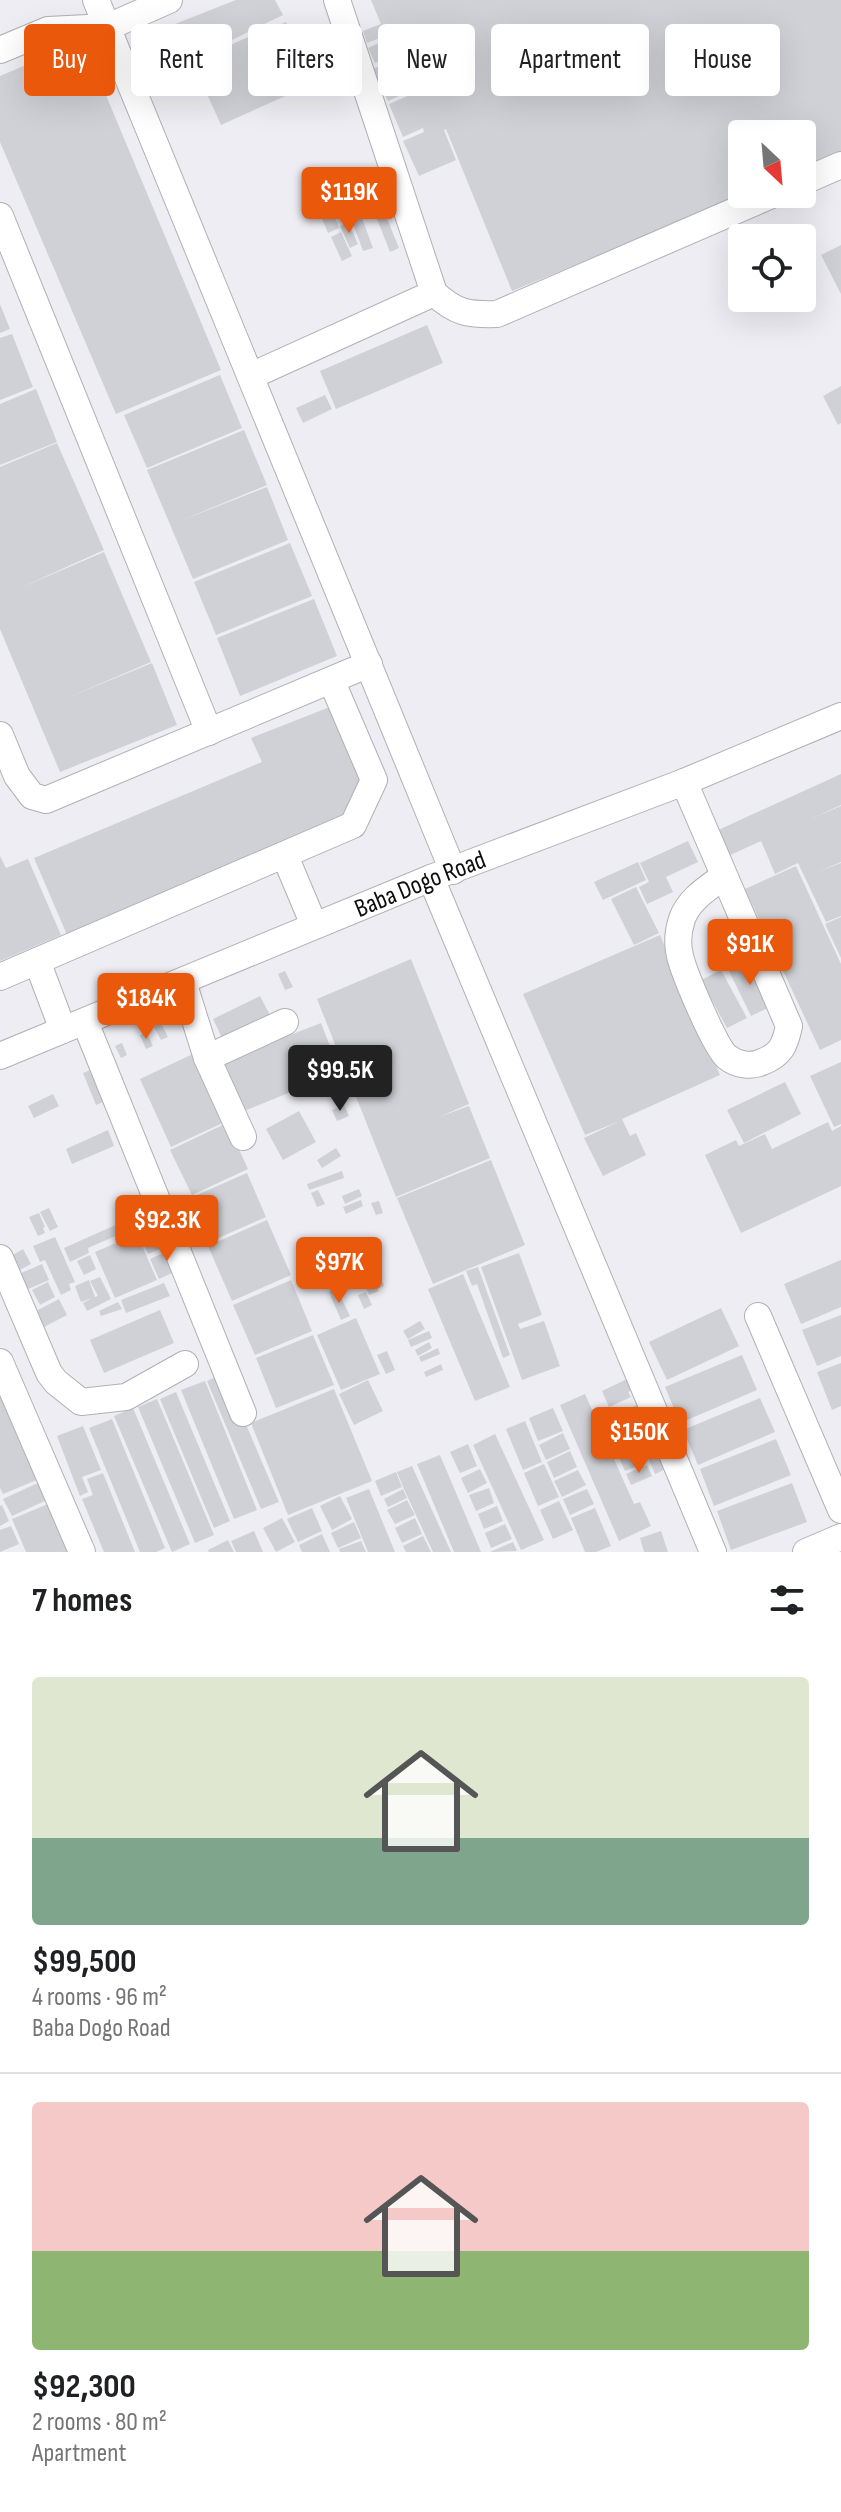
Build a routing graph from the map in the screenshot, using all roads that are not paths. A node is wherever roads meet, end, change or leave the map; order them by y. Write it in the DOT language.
graph roads {
  1 [pos="96,0"];
  2 [pos="169,0"];
  3 [pos="337,0"];
  4 [pos="107,24"];
  5 [pos="115,24"];
  6 [pos="24,40"];
  7 [pos="115,44"];
  8 [pos="0,50"];
  9 [pos="841,165"];
  10 [pos="816,176"];
  11 [pos="742,208"];
  12 [pos="0,216"];
  13 [pos="434,293"];
  14 [pos="251,376"];
  15 [pos="369,664"];
  16 [pos="332,682"];
  17 [pos="841,716"];
  18 [pos="209,732"];
  19 [pos="0,735"];
  20 [pos="684,782"];
  21 [pos="285,856"];
  22 [pos="442,874"];
  23 [pos="724,876"];
  24 [pos="314,925"];
  25 [pos="37,961"];
  26 [pos="0,977"];
  27 [pos="183,982"];
  28 [pos="285,1022"];
  29 [pos="74,1026"];
  30 [pos="0,1056"];
  31 [pos="207,1058"];
  32 [pos="243,1137"];
  33 [pos="0,1258"];
  34 [pos="758,1316"];
  35 [pos="0,1362"];
  36 [pos="185,1364"];
  37 [pos="243,1413"];
  38 [pos="841,1510"];
  39 [pos="841,1537"];
  40 [pos="82,1552"];
  41 [pos="713,1552"];
  42 [pos="806,1552"];
  1 -- 4 [label="street"];
  2 -- 5 [label="street"];
  3 -- 13 [label="street"];
  6 -- 8 [label="street"];
  7 -- 14 [label="street"];
  9 -- 10 [label="street"];
  11 -- 13 [label="street"];
  12 -- 18 [label="street"];
  13 -- 14 [label="street"];
  14 -- 15 [label="street"];
  15 -- 16 [label="street"];
  15 -- 22 [label="street"];
  16 -- 18 [label="street"];
  16 -- 21 [label="street"];
  17 -- 20 [label="street, Baba Dogo Road"];
  18 -- 19 [label="street"];
  20 -- 22 [label="street, Baba Dogo Road"];
  20 -- 23 [label="street"];
  21 -- 24 [label="street"];
  21 -- 25 [label="street"];
  22 -- 24 [label="street, Baba Dogo Road"];
  22 -- 41 [label="street"];
  23 -- 23 [label="street"];
  24 -- 27 [label="street, Baba Dogo Road"];
  25 -- 26 [label="street"];
  25 -- 29 [label="street"];
  27 -- 29 [label="street, Baba Dogo Road"];
  27 -- 31 [label="street"];
  28 -- 31 [label="street"];
  29 -- 30 [label="street, Baba Dogo Road"];
  29 -- 37 [label="street"];
  31 -- 32 [label="street"];
  33 -- 36 [label="street"];
  34 -- 38 [label="street"];
  35 -- 40 [label="street"];
  39 -- 42 [label="street"];
}
